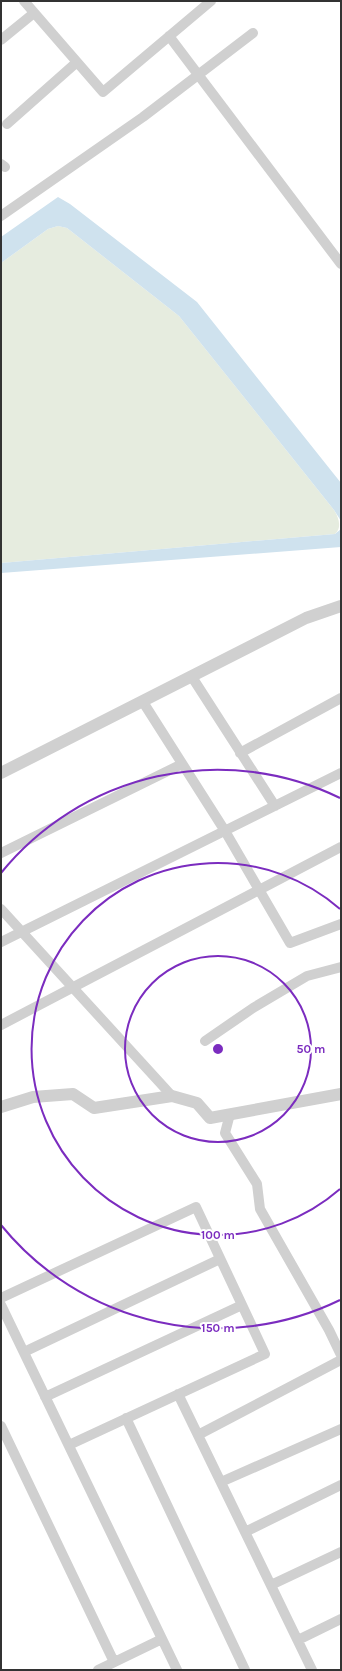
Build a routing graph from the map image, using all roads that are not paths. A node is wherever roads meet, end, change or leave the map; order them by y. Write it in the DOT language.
graph roads {
  1 [pos="24,1"];
  2 [pos="211,1"];
  3 [pos="34,13"];
  4 [pos="253,33"];
  5 [pos="169,36"];
  6 [pos="1,40"];
  7 [pos="78,62"];
  8 [pos="198,75"];
  9 [pos="6,124"];
  10 [pos="1,216"];
  11 [pos="341,264"];
  12 [pos="341,606"];
  13 [pos="192,677"];
  14 [pos="341,698"];
  15 [pos="143,702"];
  16 [pos="240,753"];
  17 [pos="182,764"];
  18 [pos="1,773"];
  19 [pos="341,773"];
  20 [pos="275,806"];
  21 [pos="225,831"];
  22 [pos="341,847"];
  23 [pos="1,852"];
  24 [pos="259,890"];
  25 [pos="1,909"];
  26 [pos="341,924"];
  27 [pos="22,932"];
  28 [pos="1,942"];
  29 [pos="341,967"];
  30 [pos="73,988"];
  31 [pos="1,1025"];
  32 [pos="205,1041"];
  33 [pos="341,1094"];
  34 [pos="172,1096"];
  35 [pos="1,1107"];
  36 [pos="230,1114"];
  37 [pos="220,1259"];
  38 [pos="1,1298"];
  39 [pos="1,1305"];
  40 [pos="242,1305"];
  41 [pos="24,1352"];
  42 [pos="341,1355"];
  43 [pos="341,1360"];
  44 [pos="178,1394"];
  45 [pos="45,1397"];
  46 [pos="126,1418"];
  47 [pos="1,1426"];
  48 [pos="341,1429"];
  49 [pos="198,1435"];
  50 [pos="69,1445"];
  51 [pos="221,1482"];
  52 [pos="341,1485"];
  53 [pos="245,1532"];
  54 [pos="341,1552"];
  55 [pos="271,1585"];
  56 [pos="341,1619"];
  57 [pos="162,1639"];
  58 [pos="298,1640"];
  59 [pos="114,1662"];
  60 [pos="98,1670"];
  61 [pos="177,1670"];
  62 [pos="245,1670"];
  63 [pos="312,1670"];
  1 -- 3 [label="street"];
  2 -- 5 [label="street"];
  3 -- 6 [label="street"];
  3 -- 7 [label="street"];
  4 -- 8 [label="street"];
  5 -- 7 [label="street"];
  5 -- 8 [label="street"];
  7 -- 9 [label="street"];
  8 -- 10 [label="street"];
  8 -- 11 [label="street"];
  12 -- 13 [label="street"];
  13 -- 15 [label="street"];
  13 -- 16 [label="street"];
  14 -- 16 [label="street"];
  15 -- 17 [label="street"];
  15 -- 18 [label="street"];
  16 -- 20 [label="street"];
  17 -- 21 [label="street"];
  17 -- 23 [label="street"];
  19 -- 20 [label="street"];
  20 -- 21 [label="street"];
  21 -- 24 [label="street"];
  21 -- 27 [label="street"];
  22 -- 24 [label="street"];
  24 -- 26 [label="street"];
  24 -- 30 [label="street"];
  25 -- 27 [label="street"];
  27 -- 28 [label="street"];
  27 -- 30 [label="street"];
  29 -- 32 [label="street"];
  30 -- 31 [label="street"];
  30 -- 34 [label="street"];
  33 -- 36 [label="street"];
  34 -- 35 [label="street"];
  34 -- 36 [label="street"];
  36 -- 42 [label="street"];
  37 -- 38 [label="street"];
  37 -- 40 [label="street"];
  37 -- 41 [label="street"];
  39 -- 41 [label="street"];
  40 -- 44 [label="street"];
  40 -- 45 [label="street"];
  41 -- 45 [label="street"];
  43 -- 49 [label="street"];
  44 -- 46 [label="street"];
  44 -- 49 [label="street"];
  45 -- 50 [label="street"];
  46 -- 50 [label="street"];
  46 -- 62 [label="street"];
  47 -- 59 [label="street"];
  48 -- 51 [label="street"];
  49 -- 51 [label="street"];
  50 -- 57 [label="street"];
  51 -- 53 [label="street"];
  52 -- 53 [label="street"];
  53 -- 55 [label="street"];
  54 -- 55 [label="street"];
  55 -- 58 [label="street"];
  56 -- 58 [label="street"];
  57 -- 59 [label="street"];
  57 -- 61 [label="street"];
  58 -- 63 [label="street"];
  59 -- 60 [label="street"];
}
